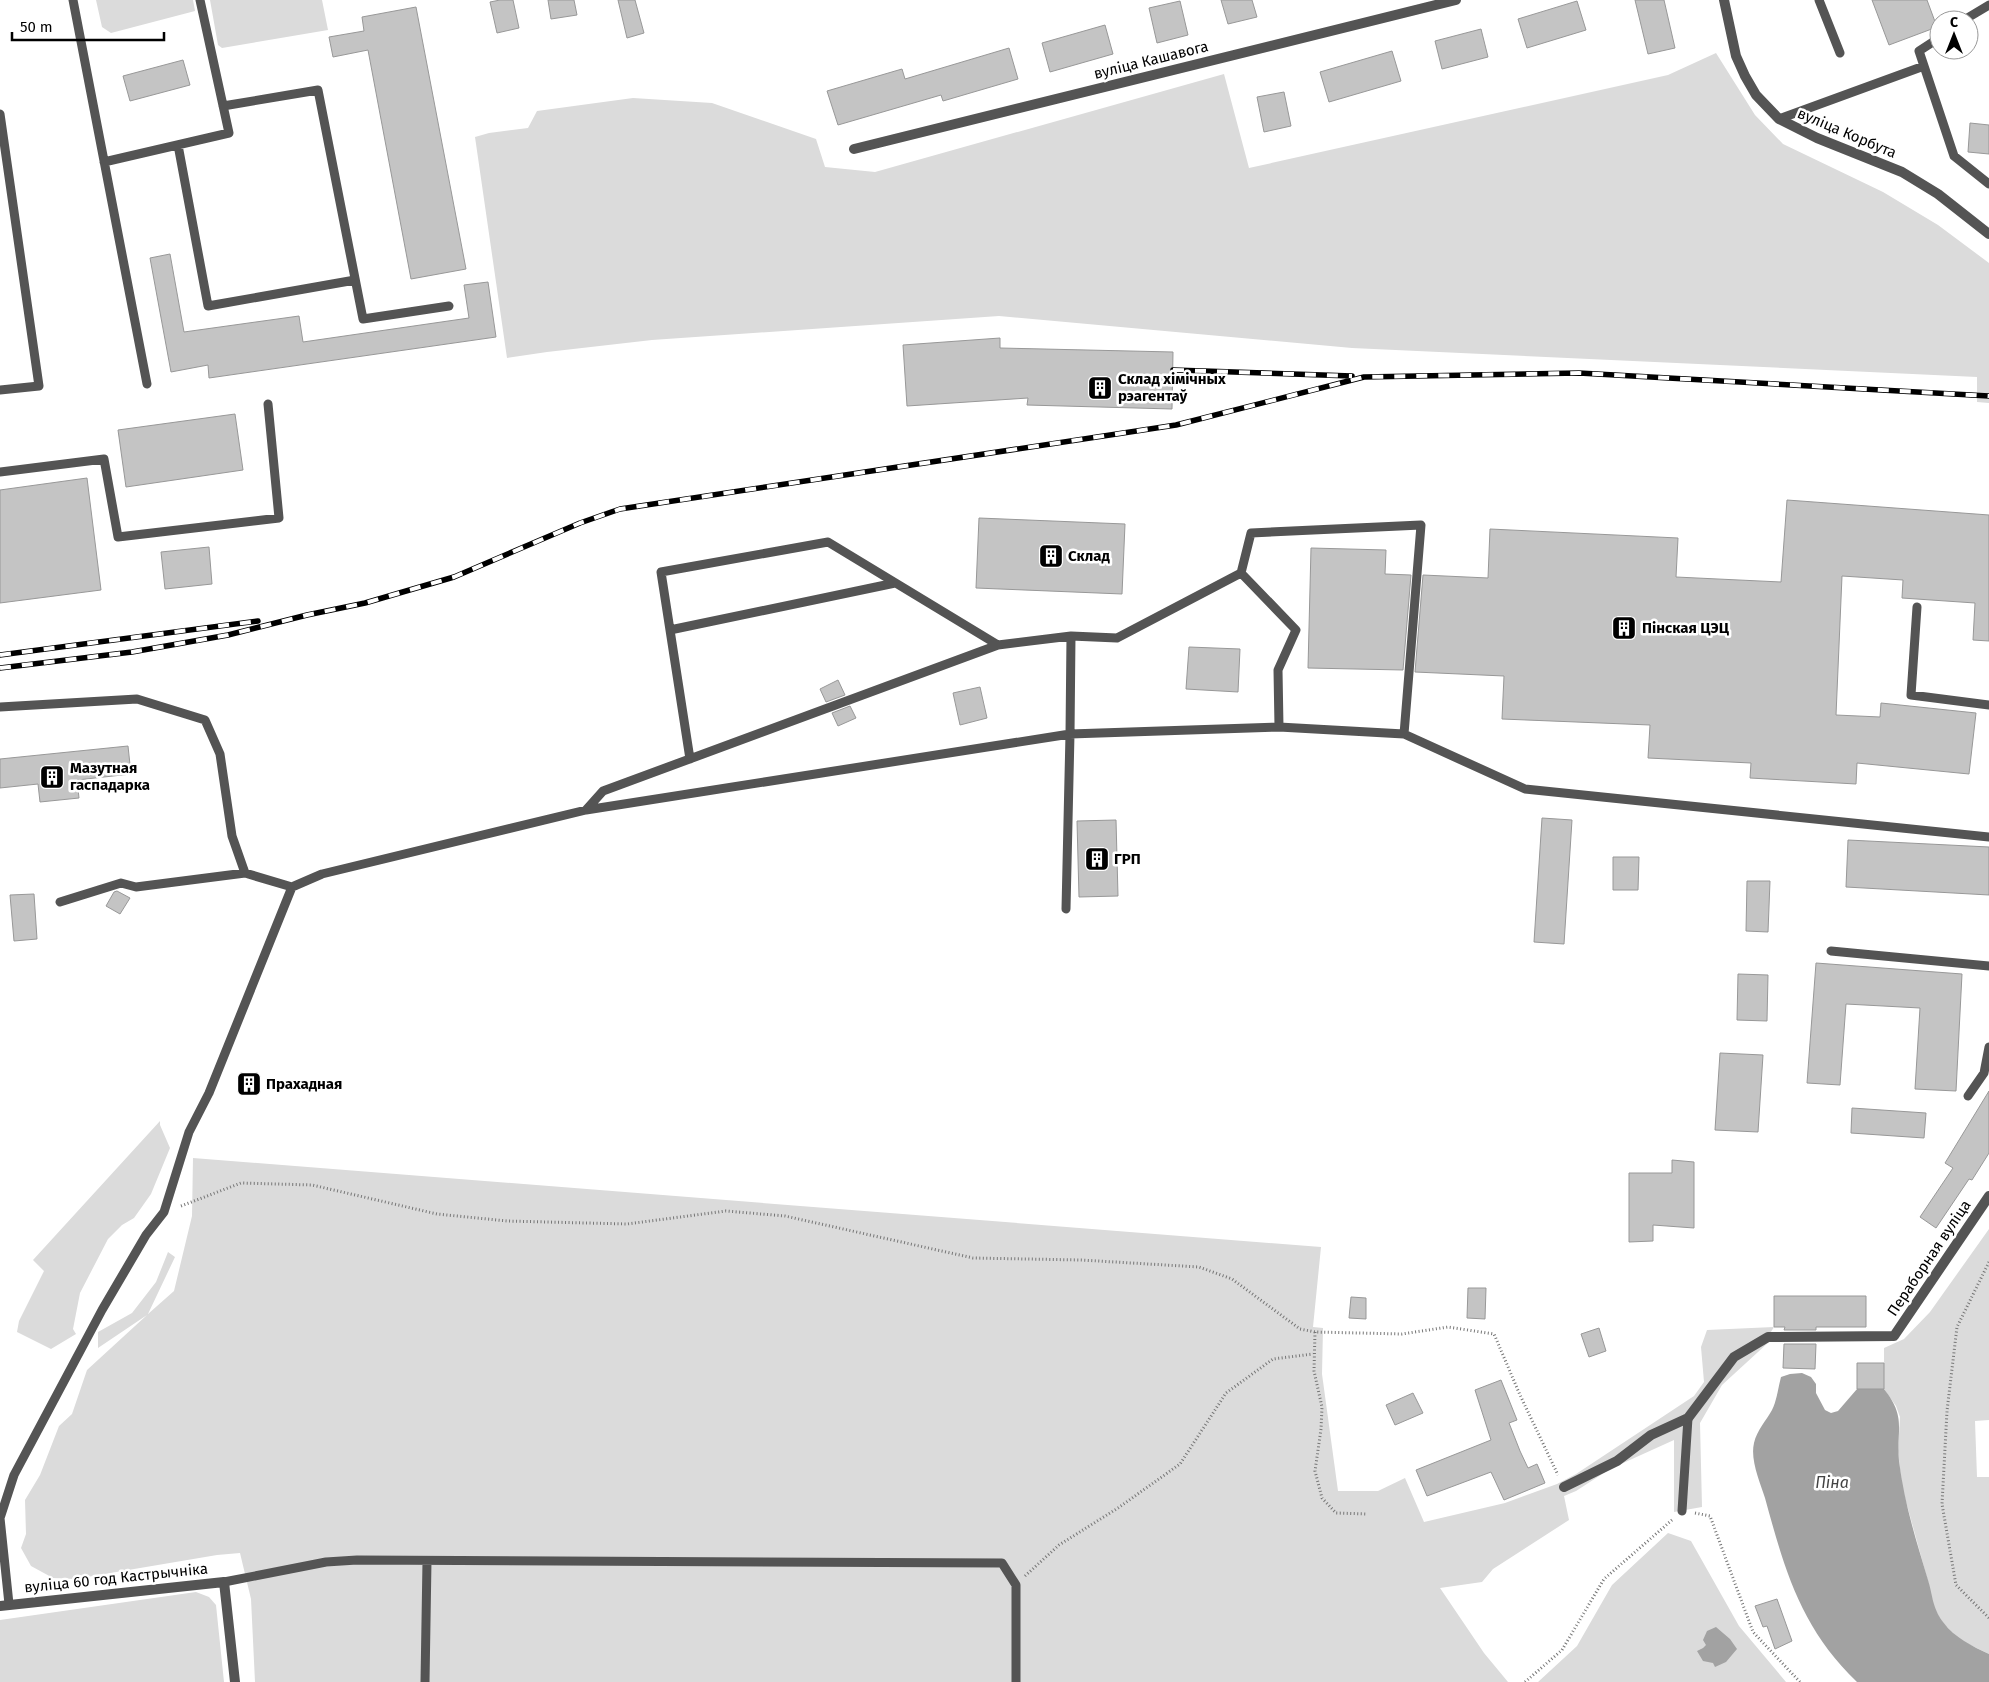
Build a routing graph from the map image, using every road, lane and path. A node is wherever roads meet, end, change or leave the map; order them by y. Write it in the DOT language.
graph roads {
  1 [pos="73,0"];
  2 [pos="200,0"];
  3 [pos="1456,0"];
  4 [pos="1724,0"];
  5 [pos="1819,0"];
  6 [pos="1929,45"];
  7 [pos="1840,53"];
  8 [pos="1924,66"];
  9 [pos="223,106"];
  10 [pos="0,114"];
  11 [pos="1779,119"];
  12 [pos="178,145"];
  13 [pos="854,149"];
  14 [pos="104,162"];
  15 [pos="1989,184"];
  16 [pos="1989,234"];
  17 [pos="355,280"];
  18 [pos="449,306"];
  19 [pos="147,384"];
  20 [pos="0,390"];
  21 [pos="268,404"];
  22 [pos="0,472"];
  23 [pos="1241,573"];
  24 [pos="895,583"];
  25 [pos="1917,607"];
  26 [pos="670,630"];
  27 [pos="1071,636"];
  28 [pos="998,645"];
  29 [pos="1989,705"];
  30 [pos="0,707"];
  31 [pos="1279,727"];
  32 [pos="1070,734"];
  33 [pos="1404,734"];
  34 [pos="690,759"];
  35 [pos="586,810"];
  36 [pos="1989,837"];
  37 [pos="245,872"];
  38 [pos="292,888"];
  39 [pos="60,902"];
  40 [pos="1066,909"];
  41 [pos="1831,951"];
  42 [pos="1989,966"];
  43 [pos="1989,1046"];
  44 [pos="1968,1096"];
  45 [pos="1989,1196"];
  46 [pos="164,1212"];
  47 [pos="1989,1262"];
  48 [pos="1315,1332"];
  49 [pos="1313,1354"];
  50 [pos="1688,1418"];
  51 [pos="1564,1487"];
  52 [pos="1682,1511"];
  53 [pos="1367,1514"];
  54 [pos="427,1561"];
  55 [pos="224,1582"];
  56 [pos="1016,1584"];
  57 [pos="4,1605"];
  58 [pos="1989,1618"];
  59 [pos="235,1682"];
  60 [pos="425,1682"];
  61 [pos="1016,1682"];
  62 [pos="1525,1682"];
  63 [pos="1800,1682"];
  1 -- 14 [label="lane"];
  2 -- 9 [label="lane"];
  3 -- 13 [label="street, вуліца Кашавога"];
  4 -- 11 [label="street, вуліца Корбута"];
  5 -- 7 [label="lane"];
  6 -- 8 [label="lane"];
  8 -- 11 [label="lane"];
  8 -- 15 [label="lane"];
  9 -- 12 [label="lane"];
  9 -- 17 [label="lane"];
  10 -- 20 [label="lane"];
  11 -- 16 [label="street, вуліца Корбута"];
  12 -- 14 [label="lane"];
  12 -- 17 [label="lane"];
  14 -- 19 [label="lane"];
  17 -- 18 [label="lane"];
  21 -- 22 [label="lane"];
  23 -- 27 [label="lane"];
  23 -- 31 [label="lane"];
  23 -- 33 [label="lane"];
  24 -- 26 [label="lane"];
  24 -- 26 [label="lane"];
  24 -- 28 [label="lane"];
  25 -- 29 [label="lane"];
  26 -- 34 [label="lane"];
  27 -- 28 [label="lane"];
  27 -- 32 [label="lane"];
  28 -- 34 [label="lane"];
  30 -- 37 [label="lane"];
  31 -- 32 [label="lane"];
  31 -- 33 [label="lane"];
  32 -- 35 [label="lane"];
  32 -- 40 [label="lane"];
  33 -- 36 [label="lane"];
  34 -- 35 [label="lane"];
  35 -- 38 [label="lane"];
  37 -- 38 [label="lane"];
  37 -- 39 [label="lane"];
  38 -- 46 [label="lane"];
  41 -- 42 [label="lane"];
  43 -- 44 [label="lane"];
  45 -- 50 [label="street, Пераборная вуліца"];
  46 -- 48 [label="path"];
  46 -- 57 [label="lane"];
  47 -- 58 [label="path"];
  48 -- 49 [label="path"];
  48 -- 51 [label="path"];
  49 -- 53 [label="path"];
  49 -- 56 [label="path"];
  50 -- 51 [label="street, Пераборная вуліца"];
  50 -- 52 [label="lane"];
  52 -- 62 [label="path"];
  52 -- 63 [label="path"];
  54 -- 55 [label="lane"];
  54 -- 56 [label="lane"];
  54 -- 60 [label="lane"];
  55 -- 57 [label="street, вуліца 60 год Кастрычніка"];
  55 -- 59 [label="street, вуліца 60 год Кастрычніка"];
  56 -- 61 [label="lane"];
}
